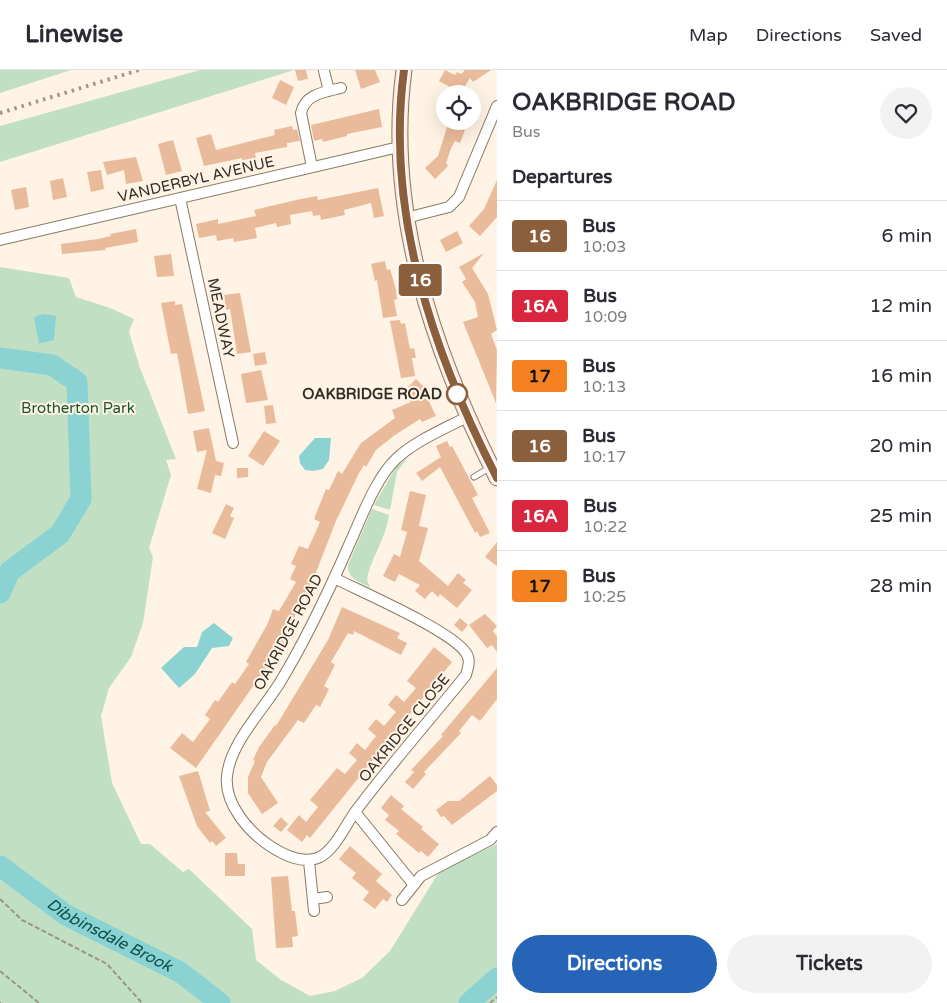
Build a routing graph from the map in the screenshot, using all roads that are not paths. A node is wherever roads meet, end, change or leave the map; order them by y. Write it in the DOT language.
graph roads {
  1 [pos="404,70"];
  2 [pos="324,71"];
  3 [pos="341,88"];
  4 [pos="330,91"];
  5 [pos="497,106"];
  6 [pos="399,147"];
  7 [pos="312,167"];
  8 [pos="180,198"];
  9 [pos="406,218"];
  10 [pos="0,240"];
  11 [pos="467,417"];
  12 [pos="233,444"];
  13 [pos="494,472"];
  14 [pos="474,477"];
  15 [pos="334,578"];
  16 [pos="355,812"];
  17 [pos="497,832"];
  18 [pos="309,860"];
  19 [pos="414,884"];
  20 [pos="328,897"];
  21 [pos="313,899"];
  22 [pos="402,900"];
  23 [pos="314,911"];
  1 -- 6 [label="main road"];
  2 -- 4 [label="street"];
  3 -- 4 [label="street"];
  4 -- 7 [label="street"];
  5 -- 9 [label="street"];
  6 -- 7 [label="street, VANDERBYL AVENUE"];
  6 -- 9 [label="main road"];
  7 -- 8 [label="street, VANDERBYL AVENUE"];
  8 -- 10 [label="street, VANDERBYL AVENUE"];
  8 -- 12 [label="street, MEADWAY"];
  9 -- 11 [label="main road"];
  11 -- 13 [label="main road"];
  11 -- 15 [label="street, OAKRIDGE ROAD"];
  13 -- 14 [label="lane"];
  15 -- 16 [label="street, OAKRIDGE CLOSE"];
  15 -- 18 [label="street, OAKRIDGE ROAD"];
  16 -- 18 [label="street, OAKRIDGE CLOSE"];
  16 -- 19 [label="street"];
  17 -- 19 [label="street"];
  18 -- 21 [label="street"];
  19 -- 22 [label="street"];
  20 -- 21 [label="street"];
  21 -- 23 [label="street"];
}
